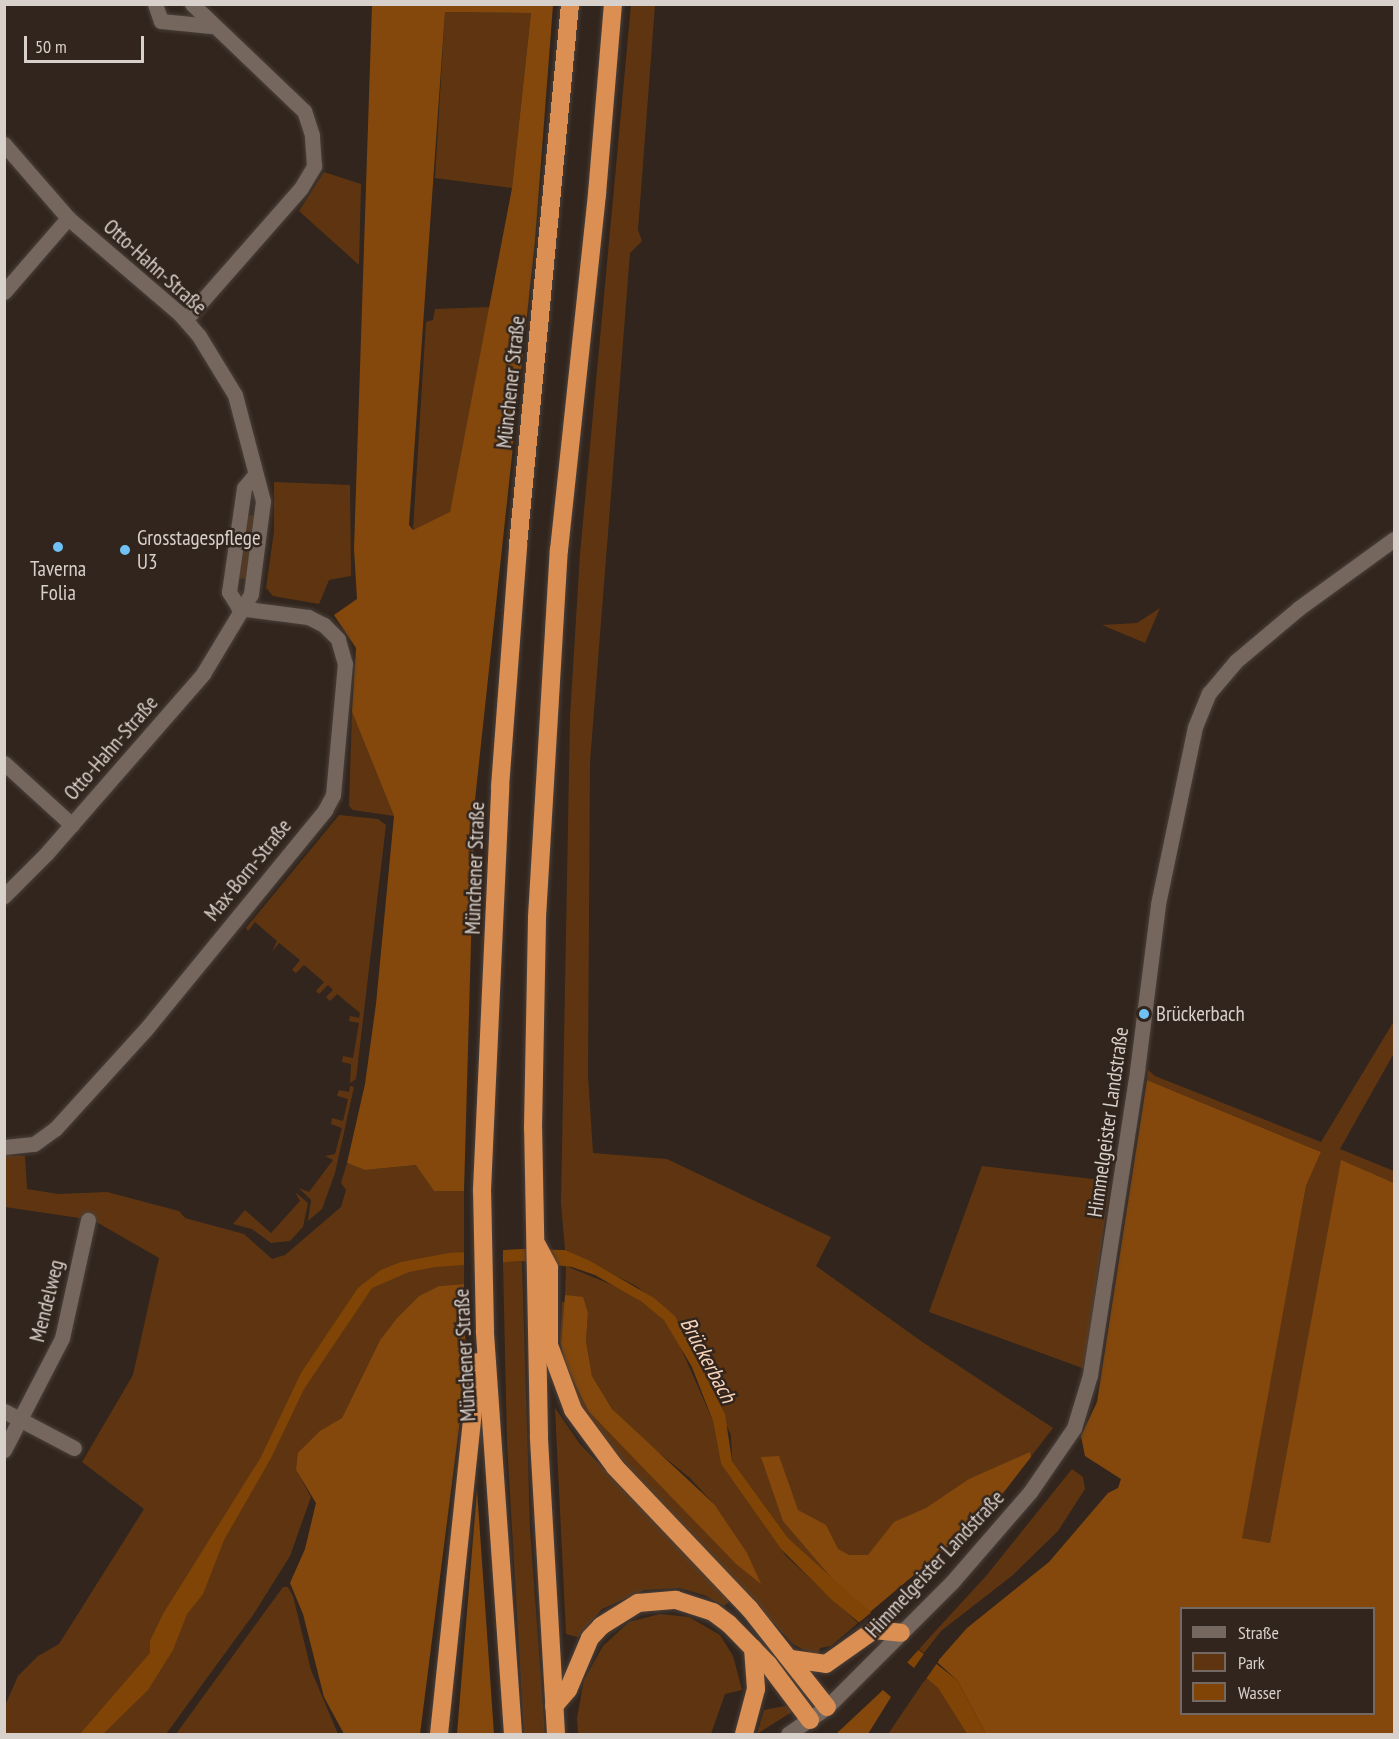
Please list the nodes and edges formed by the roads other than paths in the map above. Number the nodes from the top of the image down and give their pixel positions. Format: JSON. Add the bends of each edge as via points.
{"nodes":[{"id":1,"x":155,"y":4,"type":"edge"},
{"id":2,"x":192,"y":4,"type":"edge"},
{"id":3,"x":570,"y":4,"type":"edge"},
{"id":4,"x":613,"y":4,"type":"edge"},
{"id":5,"x":211,"y":26,"type":"junction"},
{"id":6,"x":4,"y":144,"type":"edge"},
{"id":7,"x":68,"y":218,"type":"junction"},
{"id":8,"x":4,"y":292,"type":"edge"},
{"id":9,"x":186,"y":319,"type":"junction"},
{"id":10,"x":254,"y":477,"type":"junction"},
{"id":11,"x":1395,"y":539,"type":"edge"},
{"id":12,"x":239,"y":608,"type":"junction"},
{"id":13,"x":4,"y":763,"type":"edge"},
{"id":14,"x":72,"y":825,"type":"junction"},
{"id":15,"x":4,"y":896,"type":"edge"},
{"id":16,"x":4,"y":1147,"type":"edge"},
{"id":17,"x":88,"y":1220,"type":"dead end"},
{"id":18,"x":542,"y":1301,"type":"junction"},
{"id":19,"x":484,"y":1331,"type":"junction"},
{"id":20,"x":11,"y":1415,"type":"edge"},
{"id":21,"x":74,"y":1448,"type":"dead end"},
{"id":22,"x":4,"y":1450,"type":"edge"},
{"id":23,"x":901,"y":1633,"type":"junction"},
{"id":24,"x":753,"y":1648,"type":"junction"},
{"id":25,"x":791,"y":1659,"type":"junction"},
{"id":26,"x":554,"y":1706,"type":"junction"},
{"id":27,"x":827,"y":1707,"type":"junction"},
{"id":28,"x":810,"y":1720,"type":"junction"},
{"id":29,"x":440,"y":1734,"type":"edge"},
{"id":30,"x":513,"y":1734,"type":"edge"},
{"id":31,"x":556,"y":1734,"type":"edge"},
{"id":32,"x":744,"y":1734,"type":"edge"},
{"id":33,"x":788,"y":1734,"type":"edge"}],
"edges":[{"from":1,"to":5,"type":"street","via":[[161,21]]},
{"from":2,"to":5,"type":"street","via":[[210,20]]},
{"from":3,"to":19,"type":"highway","name":"Münchener Straße","via":[[514,591],[500,787],[483,1190]]},
{"from":4,"to":18,"type":"highway","via":[[559,550],[543,780],[534,1215]]},
{"from":5,"to":9,"type":"street","via":[[304,111],[312,135],[314,166],[301,188]]},
{"from":6,"to":7,"type":"street","name":"Otto-Hahn-Straße"},
{"from":7,"to":8,"type":"street"},
{"from":7,"to":9,"type":"street","name":"Otto-Hahn-Straße"},
{"from":9,"to":10,"type":"street","name":"Otto-Hahn-Straße","via":[[235,395]]},
{"from":10,"to":12,"type":"street","name":"Otto-Hahn-Straße","via":[[263,501],[251,594]]},
{"from":10,"to":12,"type":"street","via":[[243,488],[229,592]]},
{"from":11,"to":23,"type":"street","name":"Himmelgeister Landstraße","via":[[1264,636],[1222,677],[1201,712],[1158,904],[1117,1204],[1083,1403],[1060,1453],[952,1582]]},
{"from":12,"to":14,"type":"street","name":"Otto-Hahn-Straße","via":[[203,674]]},
{"from":12,"to":16,"type":"street","name":"Max-Born-Straße","via":[[308,617],[324,625],[338,639],[345,664],[333,795],[325,810],[146,1029],[55,1129],[33,1144]]},
{"from":13,"to":14,"type":"street","name":"Otto-Hahn-Straße"},
{"from":14,"to":15,"type":"street","name":"Otto-Hahn-Straße"},
{"from":17,"to":20,"type":"street","name":"Mendelweg","via":[[62,1338]]},
{"from":18,"to":25,"type":"highway","via":[[560,1383],[587,1433]]},
{"from":18,"to":26,"type":"highway","via":[[544,1574]]},
{"from":19,"to":29,"type":"highway"},
{"from":19,"to":30,"type":"highway","name":"Münchener Straße"},
{"from":20,"to":21,"type":"street"},
{"from":20,"to":22,"type":"street","name":"Mendelweg"},
{"from":23,"to":25,"type":"highway","via":[[874,1630],[841,1657],[818,1665]]},
{"from":23,"to":27,"type":"street","name":"Himmelgeister Landstraße"},
{"from":24,"to":26,"type":"highway","via":[[713,1612],[676,1600],[638,1603],[611,1618],[590,1638],[568,1690]]},
{"from":24,"to":28,"type":"highway"},
{"from":24,"to":32,"type":"highway","via":[[756,1689]]},
{"from":25,"to":27,"type":"highway"},
{"from":26,"to":31,"type":"highway"},
{"from":27,"to":28,"type":"street","name":"Himmelgeister Landstraße"},
{"from":28,"to":33,"type":"street","name":"Himmelgeister Landstraße"}]}
